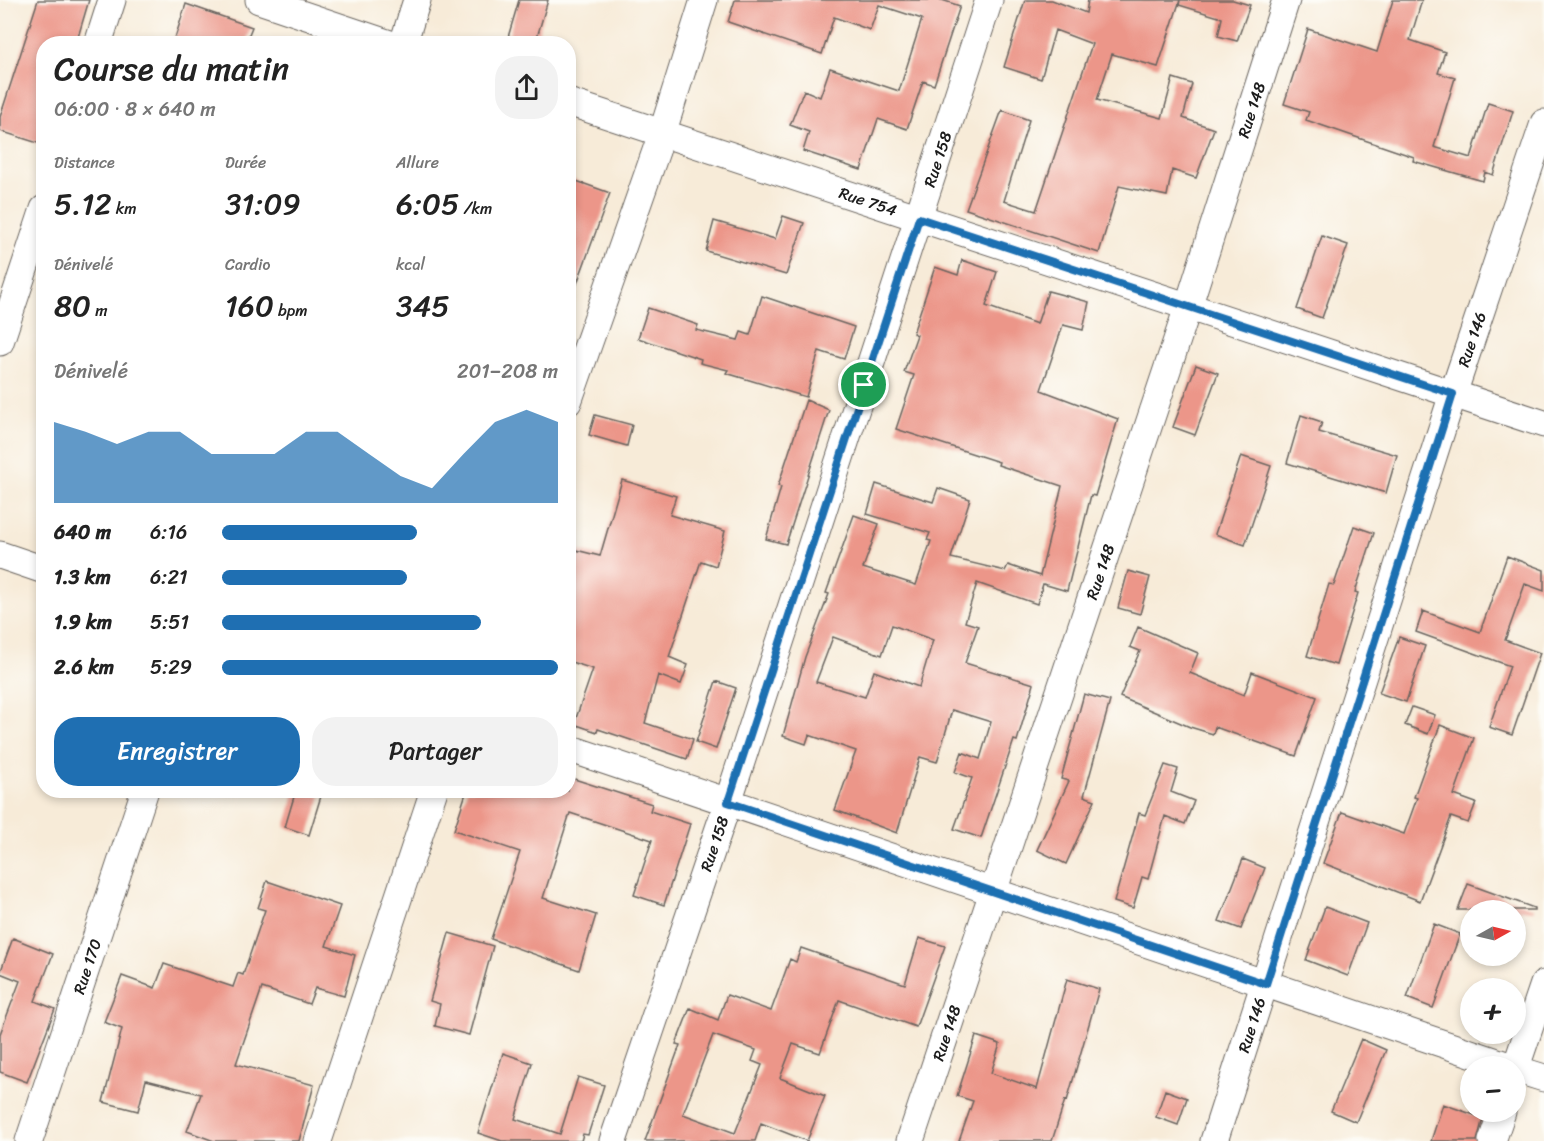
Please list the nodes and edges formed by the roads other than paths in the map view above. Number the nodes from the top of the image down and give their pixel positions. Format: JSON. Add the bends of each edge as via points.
{"nodes":[{"id":1,"x":112,"y":0,"type":"edge"},
{"id":2,"x":259,"y":0,"type":"edge"},
{"id":3,"x":417,"y":0,"type":"edge"},
{"id":4,"x":704,"y":0,"type":"edge"},
{"id":5,"x":989,"y":0,"type":"edge"},
{"id":6,"x":1286,"y":0,"type":"edge"},
{"id":7,"x":101,"y":36,"type":"edge"},
{"id":8,"x":366,"y":36,"type":"edge"},
{"id":9,"x":406,"y":36,"type":"edge"},
{"id":10,"x":576,"y":105,"type":"edge"},
{"id":11,"x":1544,"y":123,"type":"edge"},
{"id":12,"x":663,"y":134,"type":"junction"},
{"id":13,"x":919,"y":218,"type":"junction"},
{"id":14,"x":36,"y":233,"type":"edge"},
{"id":15,"x":1188,"y":307,"type":"junction"},
{"id":16,"x":0,"y":342,"type":"edge"},
{"id":17,"x":576,"y":379,"type":"edge"},
{"id":18,"x":1453,"y":394,"type":"junction"},
{"id":19,"x":1544,"y":424,"type":"edge"},
{"id":20,"x":0,"y":555,"type":"edge"},
{"id":21,"x":36,"y":567,"type":"edge"},
{"id":22,"x":576,"y":751,"type":"edge"},
{"id":23,"x":143,"y":798,"type":"edge"},
{"id":24,"x":431,"y":798,"type":"edge"},
{"id":25,"x":728,"y":802,"type":"junction"},
{"id":26,"x":992,"y":891,"type":"junction"},
{"id":27,"x":1266,"y":984,"type":"junction"},
{"id":28,"x":1544,"y":984,"type":"edge"},
{"id":29,"x":1479,"y":1056,"type":"edge"},
{"id":30,"x":1519,"y":1056,"type":"edge"},
{"id":31,"x":1526,"y":1072,"type":"edge"},
{"id":32,"x":1544,"y":1078,"type":"edge"},
{"id":33,"x":1499,"y":1122,"type":"edge"},
{"id":34,"x":29,"y":1141,"type":"edge"},
{"id":35,"x":318,"y":1141,"type":"edge"},
{"id":36,"x":614,"y":1141,"type":"edge"},
{"id":37,"x":910,"y":1141,"type":"edge"},
{"id":38,"x":1214,"y":1141,"type":"edge"},
{"id":39,"x":1492,"y":1141,"type":"edge"}],
"edges":[{"from":1,"to":7,"type":"street"},
{"from":2,"to":8,"type":"street"},
{"from":3,"to":9,"type":"street"},
{"from":4,"to":12,"type":"street"},
{"from":5,"to":13,"type":"street","name":"Rue 158"},
{"from":6,"to":15,"type":"street","name":"Rue 148"},
{"from":10,"to":12,"type":"street","name":"Rue 754"},
{"from":11,"to":18,"type":"street","name":"Rue 146"},
{"from":12,"to":13,"type":"street","name":"Rue 754"},
{"from":12,"to":17,"type":"street"},
{"from":13,"to":15,"type":"street","name":"Rue 754"},
{"from":13,"to":25,"type":"street","name":"Rue 158"},
{"from":14,"to":16,"type":"street"},
{"from":15,"to":18,"type":"street","name":"Rue 754"},
{"from":15,"to":26,"type":"street","name":"Rue 148"},
{"from":18,"to":19,"type":"street","name":"Rue 754"},
{"from":18,"to":27,"type":"street","name":"Rue 146"},
{"from":20,"to":21,"type":"street"},
{"from":22,"to":25,"type":"street"},
{"from":23,"to":34,"type":"street","name":"Rue 170"},
{"from":24,"to":35,"type":"street"},
{"from":25,"to":26,"type":"street"},
{"from":25,"to":36,"type":"street","name":"Rue 158"},
{"from":26,"to":27,"type":"street"},
{"from":26,"to":37,"type":"street","name":"Rue 148"},
{"from":27,"to":29,"type":"street"},
{"from":27,"to":38,"type":"street","name":"Rue 146"},
{"from":28,"to":30,"type":"street"},
{"from":31,"to":32,"type":"street"},
{"from":33,"to":39,"type":"street"}]}
